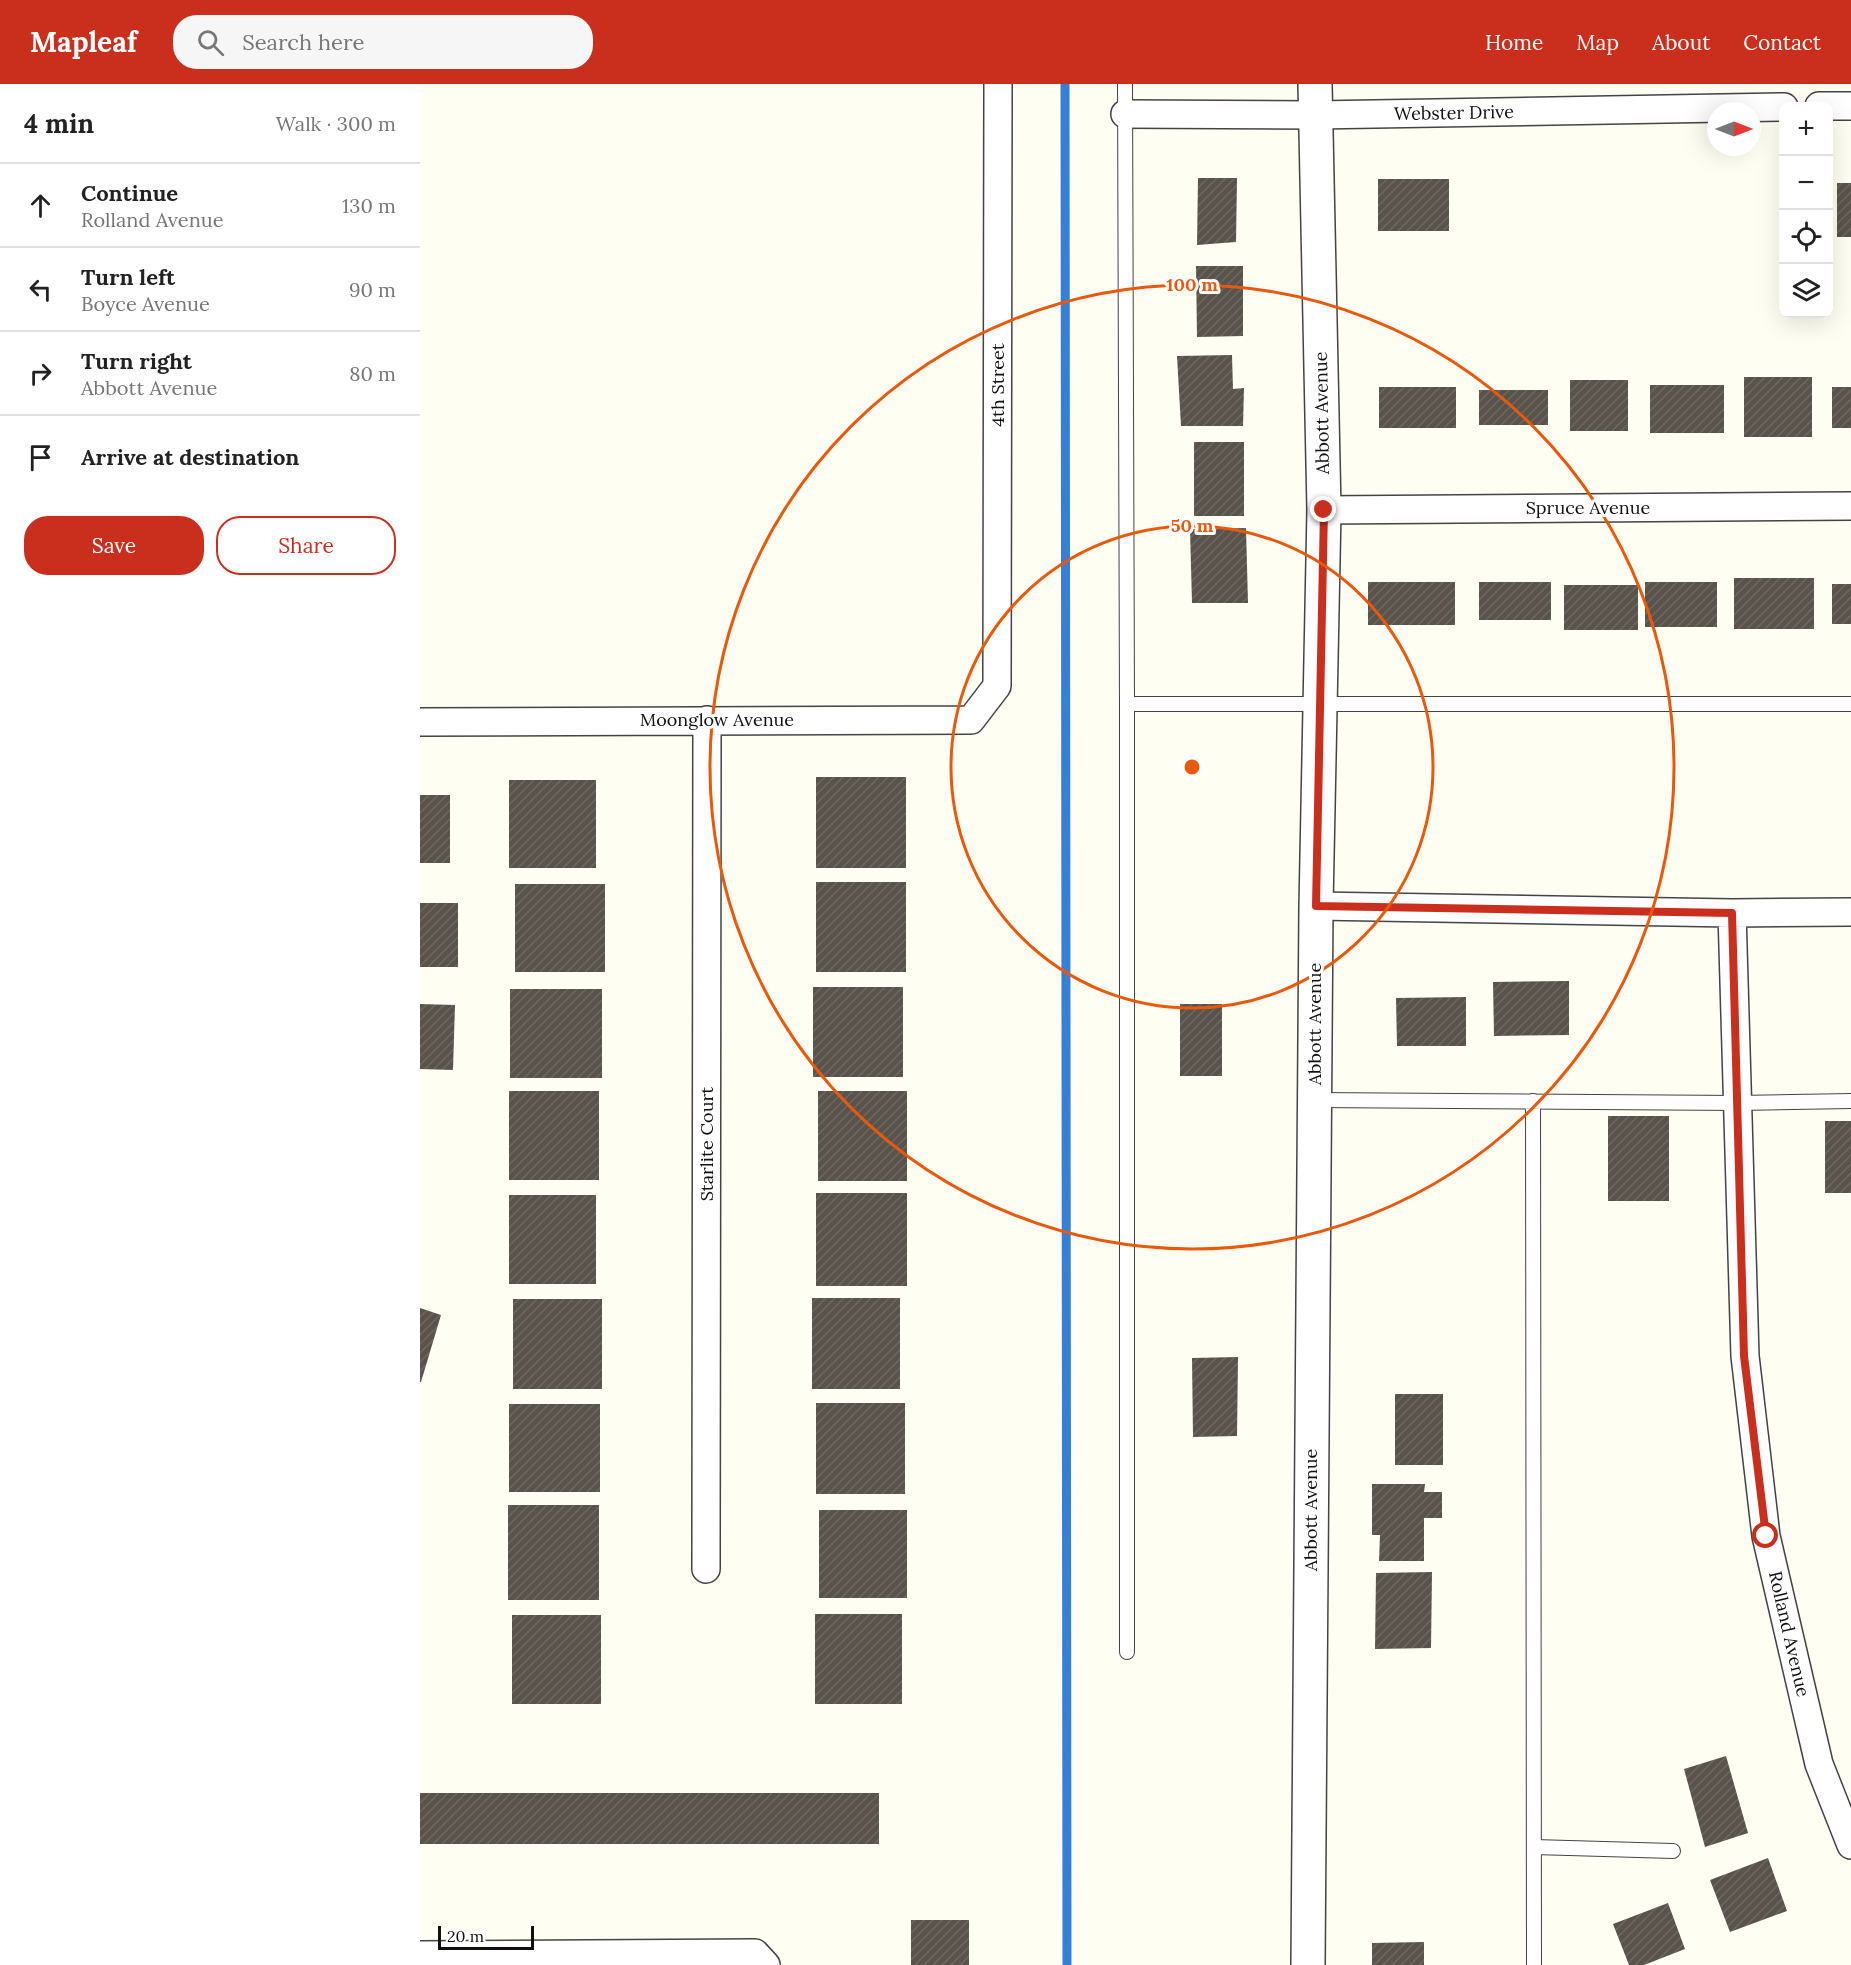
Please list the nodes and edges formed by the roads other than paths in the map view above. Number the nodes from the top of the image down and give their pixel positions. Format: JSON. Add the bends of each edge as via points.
{"nodes":[{"id":1,"x":998,"y":84,"type":"edge"},
{"id":2,"x":1125,"y":84,"type":"edge"},
{"id":3,"x":1315,"y":99,"type":"edge"},
{"id":4,"x":1833,"y":106,"type":"edge"},
{"id":5,"x":1851,"y":106,"type":"edge"},
{"id":6,"x":1779,"y":107,"type":"edge"},
{"id":7,"x":1125,"y":114,"type":"junction"},
{"id":8,"x":1851,"y":506,"type":"edge"},
{"id":9,"x":1324,"y":510,"type":"junction"},
{"id":10,"x":997,"y":686,"type":"joint"},
{"id":11,"x":1127,"y":704,"type":"junction"},
{"id":12,"x":1320,"y":705,"type":"junction"},
{"id":13,"x":1851,"y":705,"type":"edge"},
{"id":14,"x":707,"y":720,"type":"junction"},
{"id":15,"x":420,"y":722,"type":"edge"},
{"id":16,"x":1316,"y":906,"type":"junction"},
{"id":17,"x":1851,"y":912,"type":"edge"},
{"id":18,"x":1732,"y":913,"type":"junction"},
{"id":19,"x":1314,"y":1100,"type":"junction"},
{"id":20,"x":1533,"y":1101,"type":"junction"},
{"id":21,"x":1851,"y":1101,"type":"edge"},
{"id":22,"x":1738,"y":1103,"type":"junction"},
{"id":23,"x":706,"y":1569,"type":"dead end"},
{"id":24,"x":1127,"y":1652,"type":"dead end"},
{"id":25,"x":1851,"y":1845,"type":"edge"},
{"id":26,"x":1534,"y":1848,"type":"junction"},
{"id":27,"x":1673,"y":1851,"type":"dead end"},
{"id":28,"x":420,"y":1955,"type":"edge"},
{"id":29,"x":766,"y":1965,"type":"edge"},
{"id":30,"x":1308,"y":1965,"type":"edge"},
{"id":31,"x":1534,"y":1965,"type":"edge"}],
"edges":[{"from":1,"to":10,"type":"street","name":"4th Street"},
{"from":2,"to":7,"type":"lane"},
{"from":3,"to":6,"type":"street","name":"Webster Drive"},
{"from":3,"to":7,"type":"street","name":"Webster Drive"},
{"from":3,"to":9,"type":"street","name":"Abbott Avenue"},
{"from":4,"to":5,"type":"street"},
{"from":7,"to":11,"type":"lane"},
{"from":8,"to":9,"type":"street","name":"Spruce Avenue"},
{"from":9,"to":12,"type":"street","name":"Abbott Avenue"},
{"from":10,"to":14,"type":"street","name":"Moonglow Avenue","via":[[970,720]]},
{"from":11,"to":12,"type":"lane"},
{"from":11,"to":24,"type":"lane"},
{"from":12,"to":13,"type":"lane"},
{"from":12,"to":16,"type":"street","name":"Abbott Avenue"},
{"from":14,"to":15,"type":"street","name":"Moonglow Avenue"},
{"from":14,"to":23,"type":"street","name":"Starlite Court"},
{"from":16,"to":18,"type":"street"},
{"from":16,"to":19,"type":"street","name":"Abbott Avenue"},
{"from":17,"to":18,"type":"street"},
{"from":18,"to":22,"type":"street","name":"Rolland Avenue"},
{"from":19,"to":20,"type":"lane"},
{"from":19,"to":30,"type":"street","name":"Abbott Avenue"},
{"from":20,"to":22,"type":"lane"},
{"from":20,"to":26,"type":"lane"},
{"from":21,"to":22,"type":"lane"},
{"from":22,"to":25,"type":"street","name":"Rolland Avenue","via":[[1744,1356],[1766,1536],[1820,1764]]},
{"from":26,"to":27,"type":"lane"},
{"from":26,"to":31,"type":"lane"},
{"from":28,"to":29,"type":"street","via":[[755,1953]]}]}
